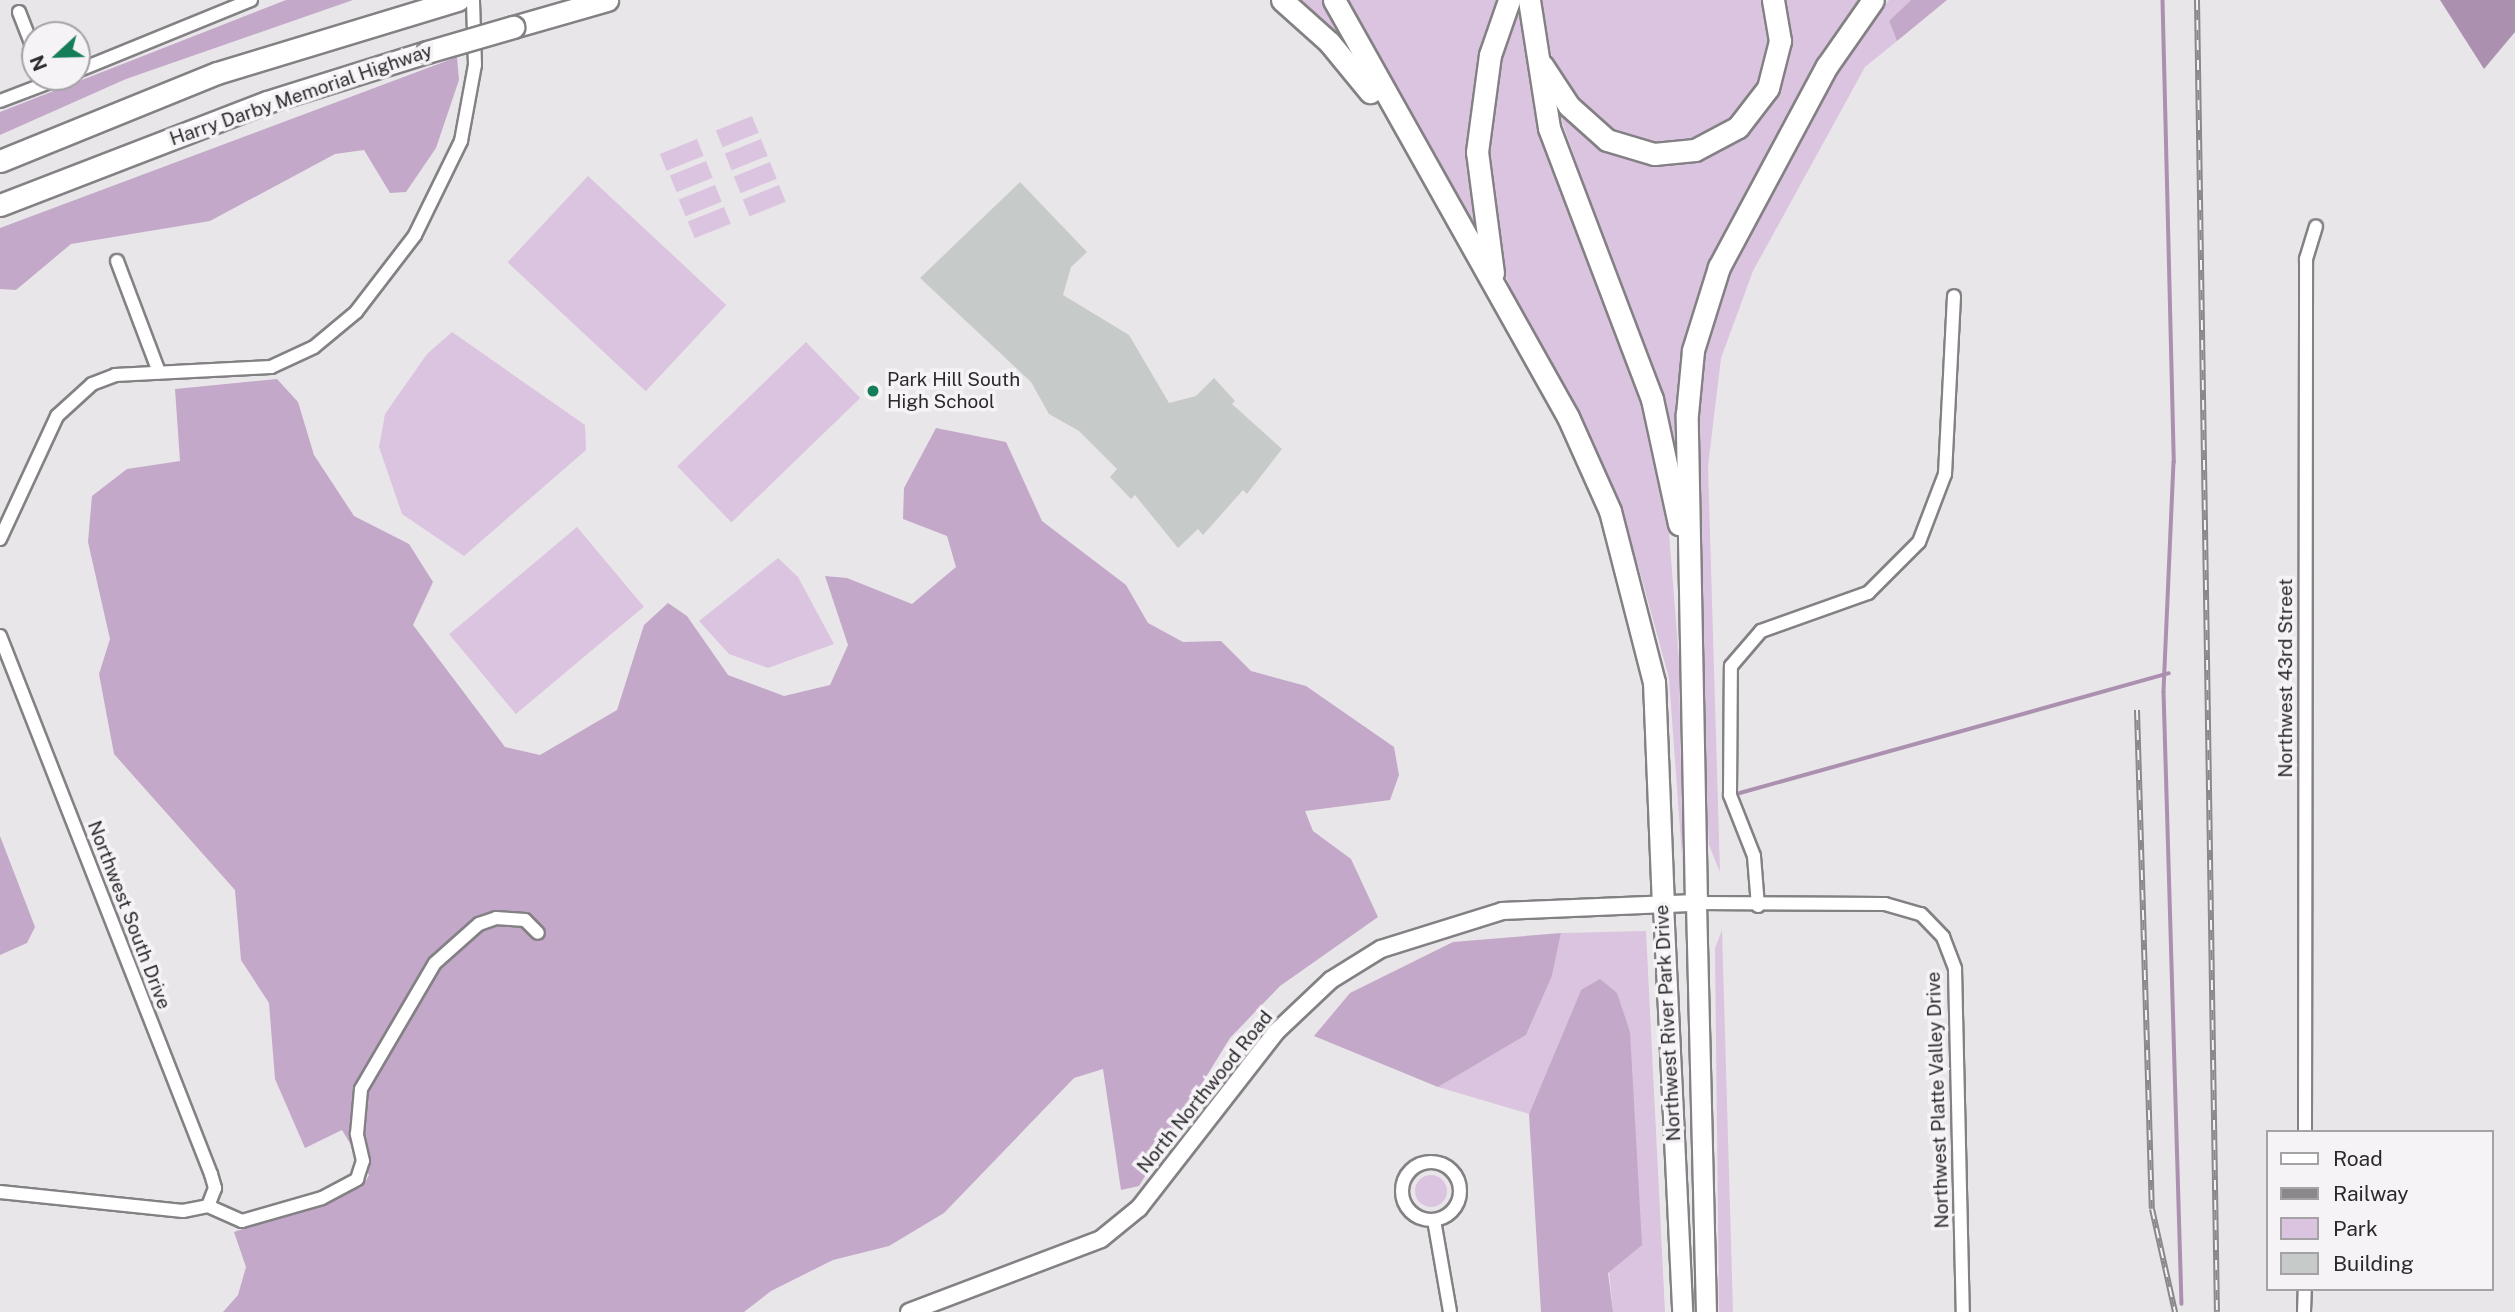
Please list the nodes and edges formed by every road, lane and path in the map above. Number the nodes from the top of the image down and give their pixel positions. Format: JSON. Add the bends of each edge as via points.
{"nodes":[{"id":1,"x":251,"y":0,"type":"edge"},
{"id":2,"x":458,"y":0,"type":"edge"},
{"id":3,"x":472,"y":0,"type":"edge"},
{"id":4,"x":607,"y":0,"type":"edge"},
{"id":5,"x":1282,"y":0,"type":"edge"},
{"id":6,"x":1334,"y":0,"type":"edge"},
{"id":7,"x":1509,"y":0,"type":"edge"},
{"id":8,"x":1529,"y":0,"type":"edge"},
{"id":9,"x":1773,"y":0,"type":"edge"},
{"id":10,"x":1874,"y":0,"type":"edge"},
{"id":11,"x":19,"y":12,"type":"dead end"},
{"id":12,"x":23,"y":21,"type":"edge"},
{"id":13,"x":1531,"y":36,"type":"junction"},
{"id":14,"x":91,"y":65,"type":"edge"},
{"id":15,"x":23,"y":91,"type":"edge"},
{"id":16,"x":0,"y":102,"type":"edge"},
{"id":17,"x":0,"y":161,"type":"edge"},
{"id":18,"x":1423,"y":168,"type":"junction"},
{"id":19,"x":0,"y":205,"type":"edge"},
{"id":20,"x":2316,"y":226,"type":"dead end"},
{"id":21,"x":117,"y":261,"type":"dead end"},
{"id":22,"x":1954,"y":296,"type":"dead end"},
{"id":23,"x":1510,"y":314,"type":"junction"},
{"id":24,"x":159,"y":372,"type":"junction"},
{"id":25,"x":0,"y":539,"type":"edge"},
{"id":26,"x":1689,"y":567,"type":"junction"},
{"id":27,"x":0,"y":636,"type":"edge"},
{"id":28,"x":1696,"y":903,"type":"junction"},
{"id":29,"x":1662,"y":904,"type":"junction"},
{"id":30,"x":1758,"y":906,"type":"junction"},
{"id":31,"x":538,"y":933,"type":"dead end"},
{"id":32,"x":2305,"y":1130,"type":"edge"},
{"id":33,"x":0,"y":1192,"type":"edge"},
{"id":34,"x":208,"y":1206,"type":"junction"},
{"id":35,"x":1434,"y":1220,"type":"junction"},
{"id":36,"x":2305,"y":1291,"type":"edge"},
{"id":37,"x":918,"y":1310,"type":"edge"},
{"id":38,"x":1450,"y":1312,"type":"edge"},
{"id":39,"x":1682,"y":1312,"type":"edge"},
{"id":40,"x":1706,"y":1312,"type":"edge"},
{"id":41,"x":1963,"y":1312,"type":"edge"},
{"id":42,"x":2304,"y":1312,"type":"edge"}],
"edges":[{"from":1,"to":14,"type":"street"},
{"from":2,"to":17,"type":"highway","via":[[217,73]]},
{"from":3,"to":24,"type":"street","via":[[475,65],[461,141],[415,235],[356,312],[314,347],[271,367]]},
{"from":4,"to":19,"type":"highway","name":"Harry Darby Memorial Highway","bridge":true,"via":[[267,102]]},
{"from":5,"to":18,"type":"highway","via":[[1354,71]]},
{"from":6,"to":18,"type":"highway"},
{"from":7,"to":23,"type":"highway","via":[[1494,39],[1479,115],[1477,181],[1489,257]]},
{"from":8,"to":13,"type":"highway"},
{"from":9,"to":13,"type":"highway","via":[[1778,57],[1759,102],[1725,136],[1679,153],[1638,152],[1600,136],[1555,88]]},
{"from":10,"to":26,"type":"highway","via":[[1827,66],[1708,293],[1688,386]]},
{"from":11,"to":12,"type":"street"},
{"from":13,"to":26,"type":"highway","via":[[1549,128],[1652,399]]},
{"from":15,"to":16,"type":"street"},
{"from":18,"to":23,"type":"highway"},
{"from":20,"to":32,"type":"street","name":"Northwest 43rd Street","via":[[2306,259]]},
{"from":21,"to":24,"type":"street"},
{"from":22,"to":30,"type":"street","via":[[1945,474],[1919,542],[1868,593],[1761,631],[1731,666],[1730,795],[1754,856]]},
{"from":23,"to":29,"type":"highway","name":"Northwest River Park Drive","via":[[1568,417],[1610,511],[1645,629],[1659,733]]},
{"from":24,"to":25,"type":"street","via":[[99,380],[65,404]]},
{"from":26,"to":28,"type":"highway","name":"Northwest River Park Drive"},
{"from":27,"to":34,"type":"street","name":"Northwest South Drive","via":[[211,1174],[215,1188]]},
{"from":28,"to":29,"type":"street","name":"North Northwood Road"},
{"from":28,"to":30,"type":"street","name":"Northwest Platte Valley Drive"},
{"from":28,"to":40,"type":"main road","name":"Northwest River Park Drive"},
{"from":29,"to":37,"type":"street","name":"North Northwood Road","via":[[1502,911],[1381,949],[1331,980],[1276,1032],[1139,1208],[1101,1240]]},
{"from":29,"to":39,"type":"main road","name":"Northwest River Park Drive"},
{"from":30,"to":41,"type":"street","name":"Northwest Platte Valley Drive","via":[[1904,907],[1935,926],[1952,952]]},
{"from":31,"to":34,"type":"street","via":[[525,920],[496,918],[479,924],[435,963],[361,1089],[356,1124],[363,1170],[350,1184],[242,1221]]},
{"from":33,"to":34,"type":"street","via":[[183,1211]]},
{"from":35,"to":35,"type":"street","via":[[1453,1209],[1460,1188],[1449,1169],[1428,1162],[1408,1173],[1402,1194],[1413,1213]]},
{"from":35,"to":38,"type":"street"},
{"from":36,"to":42,"type":"street"}]}
